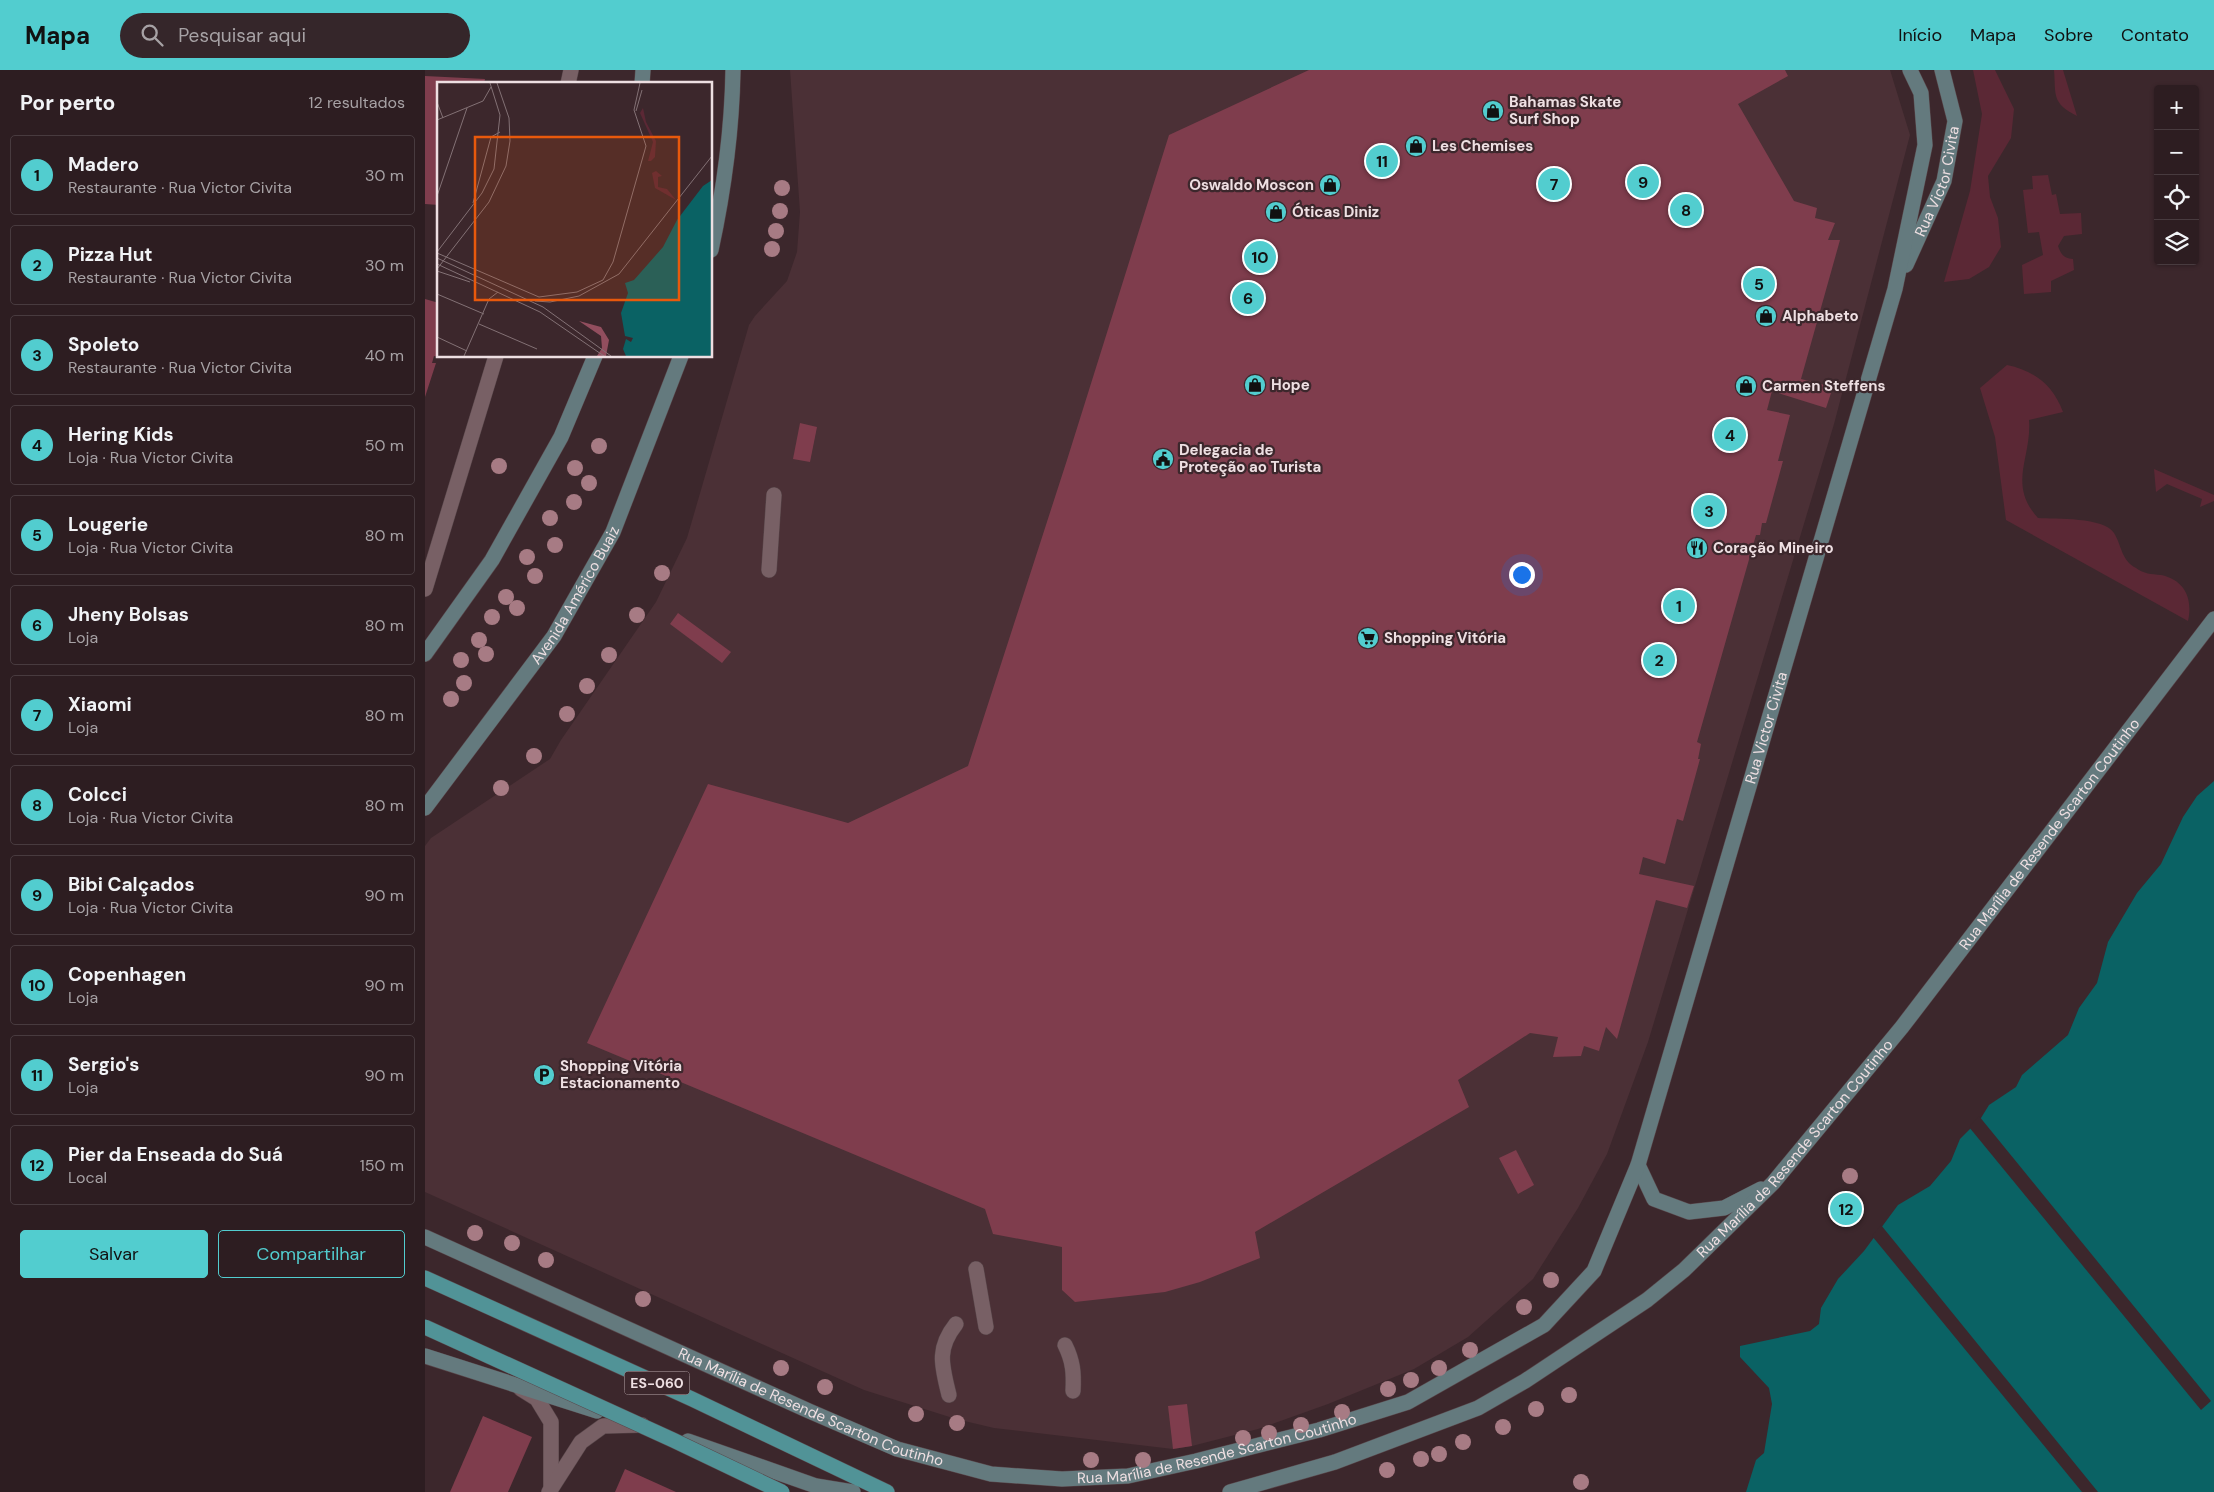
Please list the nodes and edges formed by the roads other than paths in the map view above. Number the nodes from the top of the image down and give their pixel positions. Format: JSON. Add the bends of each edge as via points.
{"nodes":[{"id":1,"x":733,"y":70,"type":"edge"},
{"id":2,"x":1910,"y":70,"type":"edge"},
{"id":3,"x":1942,"y":70,"type":"edge"},
{"id":4,"x":713,"y":241,"type":"edge"},
{"id":5,"x":1895,"y":289,"type":"junction"},
{"id":6,"x":495,"y":358,"type":"edge"},
{"id":7,"x":594,"y":358,"type":"edge"},
{"id":8,"x":680,"y":358,"type":"edge"},
{"id":9,"x":774,"y":495,"type":"dead end"},
{"id":10,"x":769,"y":570,"type":"dead end"},
{"id":11,"x":425,"y":589,"type":"edge"},
{"id":12,"x":2214,"y":619,"type":"edge"},
{"id":13,"x":425,"y":654,"type":"edge"},
{"id":14,"x":425,"y":808,"type":"edge"},
{"id":15,"x":1638,"y":1165,"type":"junction"},
{"id":16,"x":1773,"y":1183,"type":"junction"},
{"id":17,"x":425,"y":1237,"type":"edge"},
{"id":18,"x":976,"y":1268,"type":"dead end"},
{"id":19,"x":425,"y":1278,"type":"edge"},
{"id":20,"x":956,"y":1324,"type":"dead end"},
{"id":21,"x":986,"y":1327,"type":"dead end"},
{"id":22,"x":425,"y":1328,"type":"edge"},
{"id":23,"x":1065,"y":1345,"type":"dead end"},
{"id":24,"x":425,"y":1356,"type":"edge"},
{"id":25,"x":509,"y":1382,"type":"junction"},
{"id":26,"x":1073,"y":1391,"type":"dead end"},
{"id":27,"x":949,"y":1395,"type":"dead end"},
{"id":28,"x":641,"y":1425,"type":"junction"},
{"id":29,"x":550,"y":1490,"type":"edge"},
{"id":30,"x":782,"y":1492,"type":"edge"},
{"id":31,"x":853,"y":1492,"type":"edge"},
{"id":32,"x":887,"y":1492,"type":"edge"},
{"id":33,"x":1230,"y":1492,"type":"edge"}],
"edges":[{"from":1,"to":4,"type":"street","via":[[733,106],[722,199]]},
{"from":2,"to":5,"type":"street","name":"Rua Victor Civita","via":[[1921,93],[1925,145]]},
{"from":3,"to":5,"type":"street","name":"Rua Victor Civita","via":[[1955,121],[1944,180]]},
{"from":5,"to":15,"type":"street","name":"Rua Victor Civita"},
{"from":6,"to":11,"type":"street"},
{"from":7,"to":13,"type":"street","via":[[561,437],[492,560]]},
{"from":8,"to":14,"type":"street","name":"Avenida Américo Buaiz","via":[[613,532],[553,636]]},
{"from":9,"to":10,"type":"street"},
{"from":12,"to":16,"type":"street","name":"Rua Marília de Resende Scarton Coutinho","via":[[1902,1027]]},
{"from":15,"to":16,"type":"street","via":[[1654,1199],[1689,1212],[1724,1208]]},
{"from":15,"to":17,"type":"street","name":"Rua Marília de Resende Scarton Coutinho","via":[[1593,1271],[1544,1325],[1408,1402],[1319,1430],[1127,1476],[1062,1479],[991,1474],[897,1449]]},
{"from":16,"to":33,"type":"street","name":"Rua Marília de Resende Scarton Coutinho","via":[[1685,1270],[1647,1300],[1525,1382],[1478,1408],[1421,1430],[1335,1462]]},
{"from":18,"to":21,"type":"street"},
{"from":19,"to":32,"type":"main road","number":"ES-060","via":[[692,1398]]},
{"from":20,"to":27,"type":"street","via":[[942,1350]]},
{"from":22,"to":30,"type":"main road","number":"ES-060","bridge":true},
{"from":23,"to":26,"type":"street","via":[[1072,1358]]},
{"from":24,"to":25,"type":"street"},
{"from":25,"to":28,"type":"street"},
{"from":25,"to":29,"type":"street","via":[[537,1398],[551,1422]]},
{"from":28,"to":29,"type":"street","via":[[603,1426],[581,1442]]},
{"from":28,"to":31,"type":"street","via":[[816,1486]]}]}
